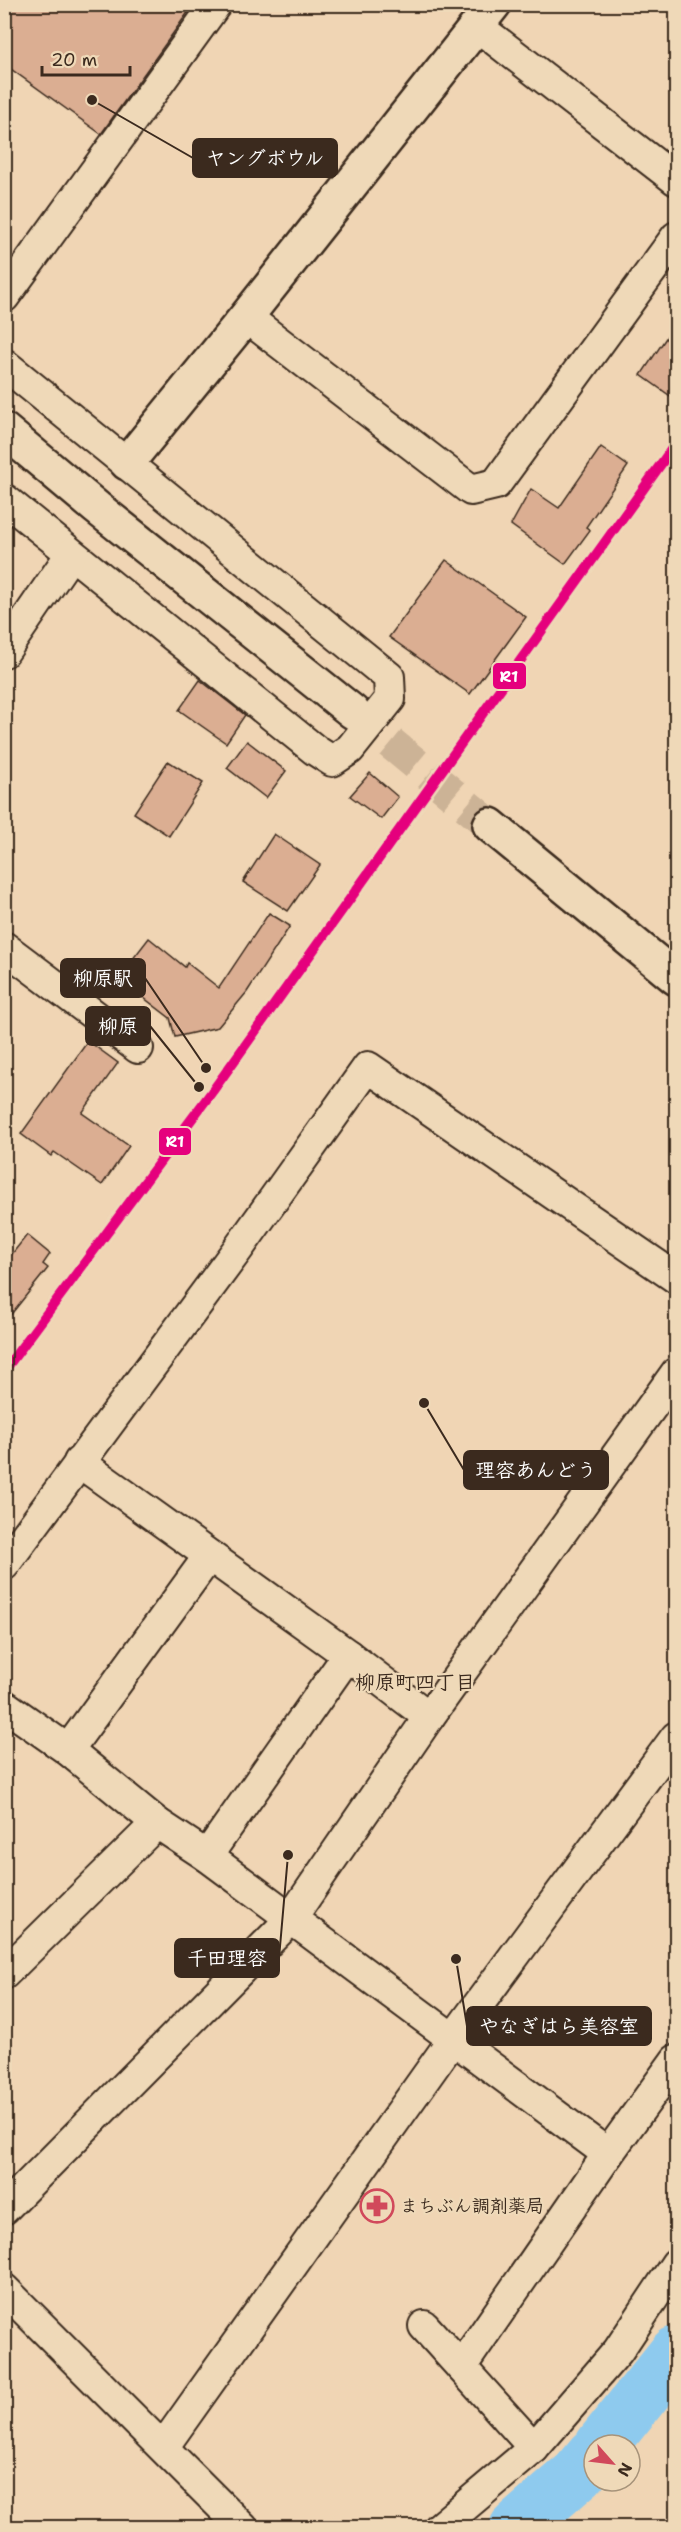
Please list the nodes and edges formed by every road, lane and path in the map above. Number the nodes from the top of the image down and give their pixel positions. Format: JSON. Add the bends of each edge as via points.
{"nodes":[{"id":1,"x":216,"y":4,"type":"edge"},
{"id":2,"x":486,"y":15,"type":"edge"},
{"id":3,"x":676,"y":180,"type":"edge"},
{"id":4,"x":676,"y":237,"type":"edge"},
{"id":5,"x":4,"y":297,"type":"edge"},
{"id":6,"x":246,"y":318,"type":"junction"},
{"id":7,"x":4,"y":364,"type":"edge"},
{"id":8,"x":4,"y":430,"type":"edge"},
{"id":9,"x":127,"y":462,"type":"junction"},
{"id":10,"x":4,"y":499,"type":"edge"},
{"id":11,"x":71,"y":554,"type":"junction"},
{"id":12,"x":4,"y":652,"type":"edge"},
{"id":13,"x":353,"y":712,"type":"tunnel mouth"},
{"id":14,"x":490,"y":825,"type":"tunnel mouth"},
{"id":15,"x":4,"y":947,"type":"edge"},
{"id":16,"x":676,"y":978,"type":"edge"},
{"id":17,"x":138,"y":1048,"type":"dead end"},
{"id":18,"x":676,"y":1278,"type":"edge"},
{"id":19,"x":676,"y":1373,"type":"edge"},
{"id":20,"x":80,"y":1462,"type":"junction"},
{"id":21,"x":209,"y":1556,"type":"junction"},
{"id":22,"x":4,"y":1565,"type":"edge"},
{"id":23,"x":348,"y":1655,"type":"junction"},
{"id":24,"x":4,"y":1705,"type":"edge"},
{"id":25,"x":429,"y":1718,"type":"junction"},
{"id":26,"x":676,"y":1737,"type":"edge"},
{"id":27,"x":68,"y":1750,"type":"junction"},
{"id":28,"x":157,"y":1823,"type":"junction"},
{"id":29,"x":207,"y":1856,"type":"junction"},
{"id":30,"x":290,"y":1920,"type":"junction"},
{"id":31,"x":4,"y":1974,"type":"edge"},
{"id":32,"x":453,"y":2039,"type":"junction"},
{"id":33,"x":676,"y":2060,"type":"edge"},
{"id":34,"x":608,"y":2154,"type":"junction"},
{"id":35,"x":4,"y":2209,"type":"edge"},
{"id":36,"x":676,"y":2264,"type":"edge"},
{"id":37,"x":4,"y":2289,"type":"edge"},
{"id":38,"x":424,"y":2326,"type":"dead end"},
{"id":39,"x":461,"y":2367,"type":"junction"},
{"id":40,"x":164,"y":2446,"type":"junction"},
{"id":41,"x":534,"y":2448,"type":"junction"},
{"id":42,"x":243,"y":2528,"type":"edge"},
{"id":43,"x":439,"y":2528,"type":"edge"}],
"edges":[{"from":1,"to":5,"type":"street"},
{"from":2,"to":3,"type":"street"},
{"from":2,"to":6,"type":"street"},
{"from":4,"to":6,"type":"street","via":[[496,484],[471,490]]},
{"from":6,"to":9,"type":"street"},
{"from":7,"to":9,"type":"street"},
{"from":8,"to":13,"type":"street"},
{"from":9,"to":11,"type":"street","via":[[389,676],[390,699],[351,749],[332,761]]},
{"from":10,"to":11,"type":"street"},
{"from":11,"to":12,"type":"street"},
{"from":14,"to":16,"type":"street"},
{"from":15,"to":17,"type":"street"},
{"from":18,"to":20,"type":"street","via":[[368,1067]]},
{"from":19,"to":25,"type":"street"},
{"from":20,"to":21,"type":"street"},
{"from":20,"to":22,"type":"street"},
{"from":21,"to":23,"type":"street"},
{"from":21,"to":27,"type":"street"},
{"from":23,"to":25,"type":"street"},
{"from":23,"to":29,"type":"street"},
{"from":24,"to":27,"type":"street"},
{"from":25,"to":30,"type":"street"},
{"from":26,"to":32,"type":"street"},
{"from":27,"to":28,"type":"street"},
{"from":28,"to":29,"type":"street"},
{"from":28,"to":31,"type":"street"},
{"from":29,"to":30,"type":"street"},
{"from":30,"to":32,"type":"street"},
{"from":30,"to":35,"type":"street"},
{"from":32,"to":34,"type":"street"},
{"from":32,"to":40,"type":"street"},
{"from":33,"to":34,"type":"street"},
{"from":34,"to":39,"type":"street"},
{"from":36,"to":41,"type":"street","via":[[618,2351]]},
{"from":37,"to":40,"type":"street"},
{"from":38,"to":39,"type":"street"},
{"from":39,"to":41,"type":"street"},
{"from":40,"to":42,"type":"street"},
{"from":41,"to":43,"type":"street"}]}
